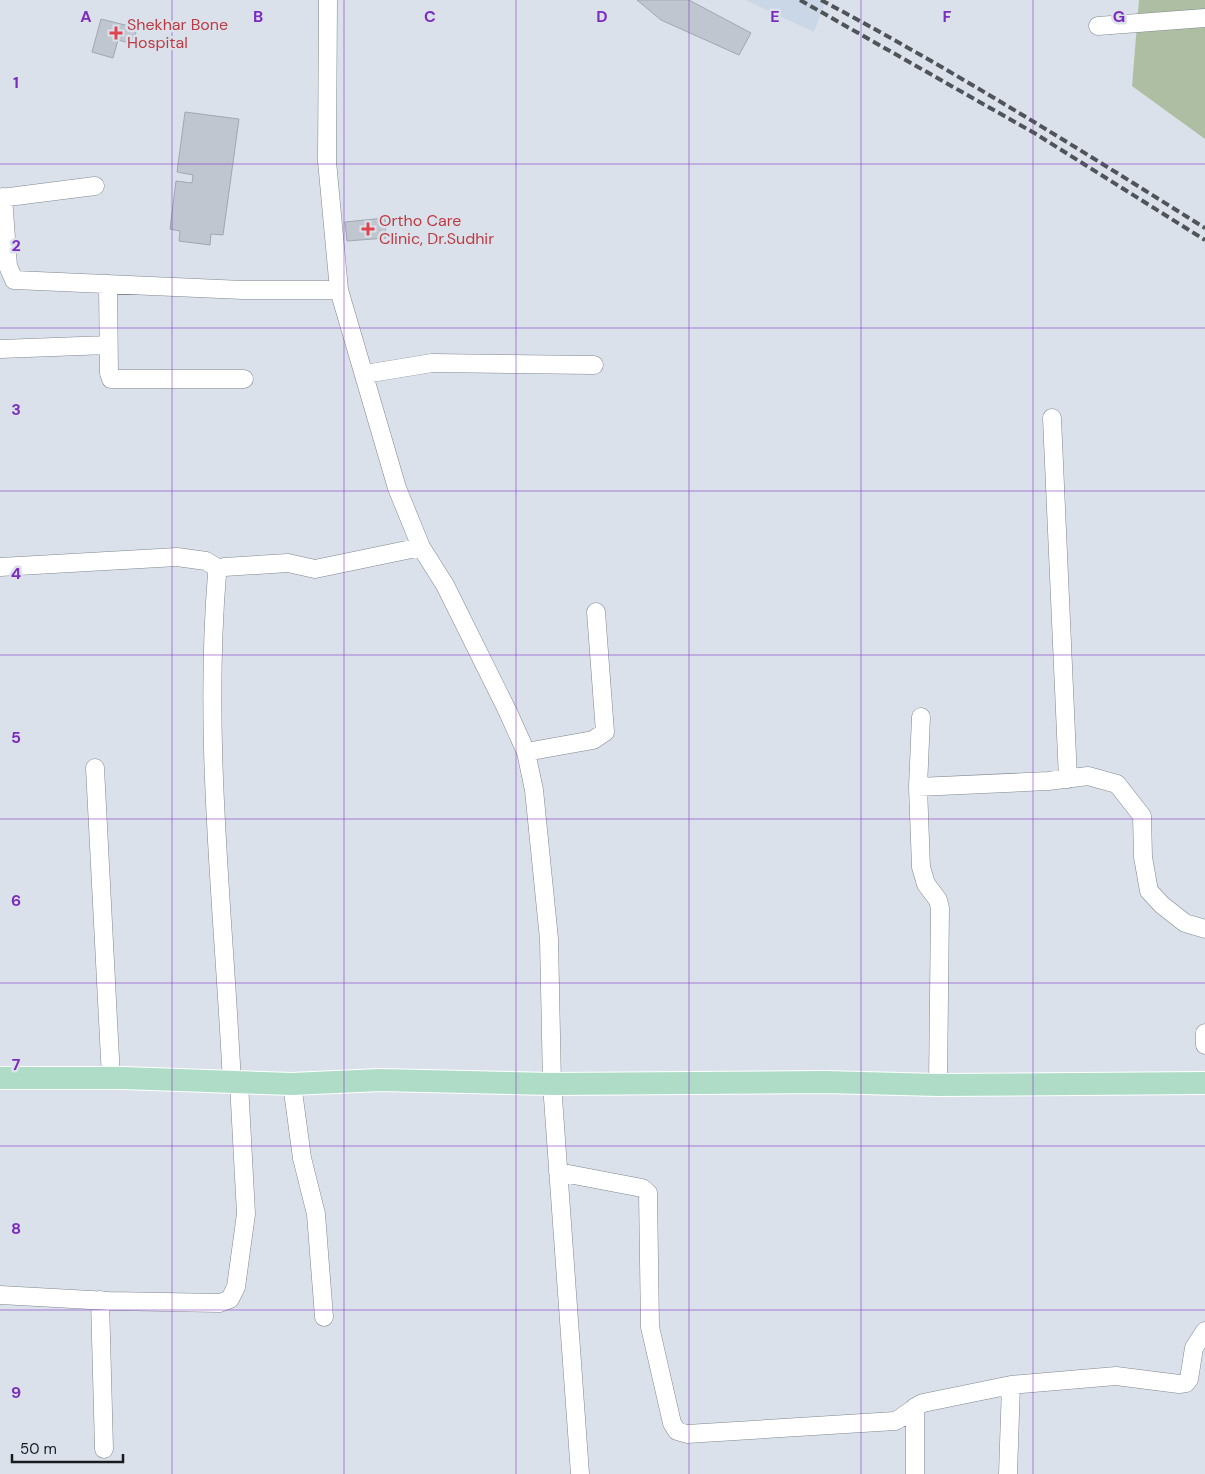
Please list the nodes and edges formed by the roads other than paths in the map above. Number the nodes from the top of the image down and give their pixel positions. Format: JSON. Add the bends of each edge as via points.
{"nodes":[{"id":1,"x":320,"y":0,"type":"edge"},
{"id":2,"x":328,"y":0,"type":"edge"},
{"id":3,"x":1205,"y":18,"type":"edge"},
{"id":4,"x":1098,"y":26,"type":"dead end"},
{"id":5,"x":328,"y":93,"type":"junction"},
{"id":6,"x":95,"y":186,"type":"dead end"},
{"id":7,"x":2,"y":197,"type":"edge"},
{"id":8,"x":108,"y":284,"type":"junction"},
{"id":9,"x":339,"y":290,"type":"junction"},
{"id":10,"x":108,"y":345,"type":"junction"},
{"id":11,"x":0,"y":349,"type":"edge"},
{"id":12,"x":594,"y":365,"type":"dead end"},
{"id":13,"x":365,"y":374,"type":"junction"},
{"id":14,"x":244,"y":379,"type":"dead end"},
{"id":15,"x":1052,"y":418,"type":"dead end"},
{"id":16,"x":421,"y":548,"type":"junction"},
{"id":17,"x":0,"y":567,"type":"edge"},
{"id":18,"x":219,"y":569,"type":"junction"},
{"id":19,"x":596,"y":612,"type":"dead end"},
{"id":20,"x":921,"y":717,"type":"dead end"},
{"id":21,"x":526,"y":752,"type":"junction"},
{"id":22,"x":96,"y":768,"type":"dead end"},
{"id":23,"x":1068,"y":779,"type":"junction"},
{"id":24,"x":918,"y":787,"type":"junction"},
{"id":25,"x":1205,"y":929,"type":"edge"},
{"id":26,"x":1205,"y":1033,"type":"edge"},
{"id":27,"x":1205,"y":1044,"type":"edge"},
{"id":28,"x":0,"y":1078,"type":"edge"},
{"id":29,"x":111,"y":1078,"type":"junction"},
{"id":30,"x":235,"y":1083,"type":"junction"},
{"id":31,"x":1205,"y":1083,"type":"edge"},
{"id":32,"x":292,"y":1084,"type":"junction"},
{"id":33,"x":552,"y":1084,"type":"junction"},
{"id":34,"x":938,"y":1085,"type":"junction"},
{"id":35,"x":558,"y":1172,"type":"junction"},
{"id":36,"x":0,"y":1295,"type":"edge"},
{"id":37,"x":100,"y":1300,"type":"junction"},
{"id":38,"x":324,"y":1317,"type":"dead end"},
{"id":39,"x":1205,"y":1331,"type":"edge"},
{"id":40,"x":1011,"y":1385,"type":"junction"},
{"id":41,"x":915,"y":1406,"type":"junction"},
{"id":42,"x":104,"y":1448,"type":"dead end"},
{"id":43,"x":580,"y":1474,"type":"edge"},
{"id":44,"x":915,"y":1474,"type":"edge"},
{"id":45,"x":1008,"y":1474,"type":"edge"}],
"edges":[{"from":1,"to":5,"type":"street","via":[[321,70]]},
{"from":2,"to":5,"type":"street"},
{"from":3,"to":4,"type":"street"},
{"from":5,"to":9,"type":"street","via":[[327,161]]},
{"from":6,"to":7,"type":"street"},
{"from":7,"to":8,"type":"street","via":[[8,266],[14,280]]},
{"from":8,"to":9,"type":"street"},
{"from":8,"to":10,"type":"street"},
{"from":9,"to":13,"type":"street"},
{"from":10,"to":11,"type":"street"},
{"from":10,"to":14,"type":"street","via":[[108,373],[114,380]]},
{"from":12,"to":13,"type":"street","via":[[432,364]]},
{"from":13,"to":16,"type":"street","via":[[397,488]]},
{"from":15,"to":23,"type":"street"},
{"from":16,"to":18,"type":"street","via":[[315,569],[288,563]]},
{"from":16,"to":21,"type":"street","via":[[445,585]]},
{"from":17,"to":18,"type":"street","via":[[177,557],[206,561]]},
{"from":18,"to":30,"type":"street","via":[[212,669],[214,810]]},
{"from":19,"to":21,"type":"street","via":[[605,732],[593,740]]},
{"from":20,"to":24,"type":"street"},
{"from":21,"to":33,"type":"street","via":[[534,790],[549,939]]},
{"from":22,"to":29,"type":"street"},
{"from":23,"to":24,"type":"street"},
{"from":23,"to":25,"type":"street","via":[[1088,776],[1117,784],[1126,793],[1142,816],[1143,857],[1149,891],[1185,923]]},
{"from":24,"to":34,"type":"street","via":[[921,866],[926,884],[940,908]]},
{"from":26,"to":27,"type":"street"},
{"from":28,"to":29,"type":"main road"},
{"from":29,"to":30,"type":"main road"},
{"from":30,"to":32,"type":"main road"},
{"from":30,"to":37,"type":"street","via":[[246,1214],[234,1294],[220,1303]]},
{"from":31,"to":34,"type":"main road"},
{"from":32,"to":33,"type":"main road","via":[[380,1080]]},
{"from":32,"to":38,"type":"street","via":[[302,1158],[316,1214]]},
{"from":33,"to":34,"type":"main road","via":[[825,1082]]},
{"from":33,"to":35,"type":"street"},
{"from":35,"to":41,"type":"street","via":[[642,1188],[648,1193],[650,1327],[672,1423],[677,1431],[687,1434],[895,1421],[906,1417]]},
{"from":35,"to":43,"type":"street"},
{"from":36,"to":37,"type":"street"},
{"from":37,"to":42,"type":"street"},
{"from":39,"to":40,"type":"street","via":[[1194,1348],[1186,1383],[1116,1376]]},
{"from":40,"to":41,"type":"street"},
{"from":40,"to":45,"type":"street"},
{"from":41,"to":44,"type":"street"}]}
